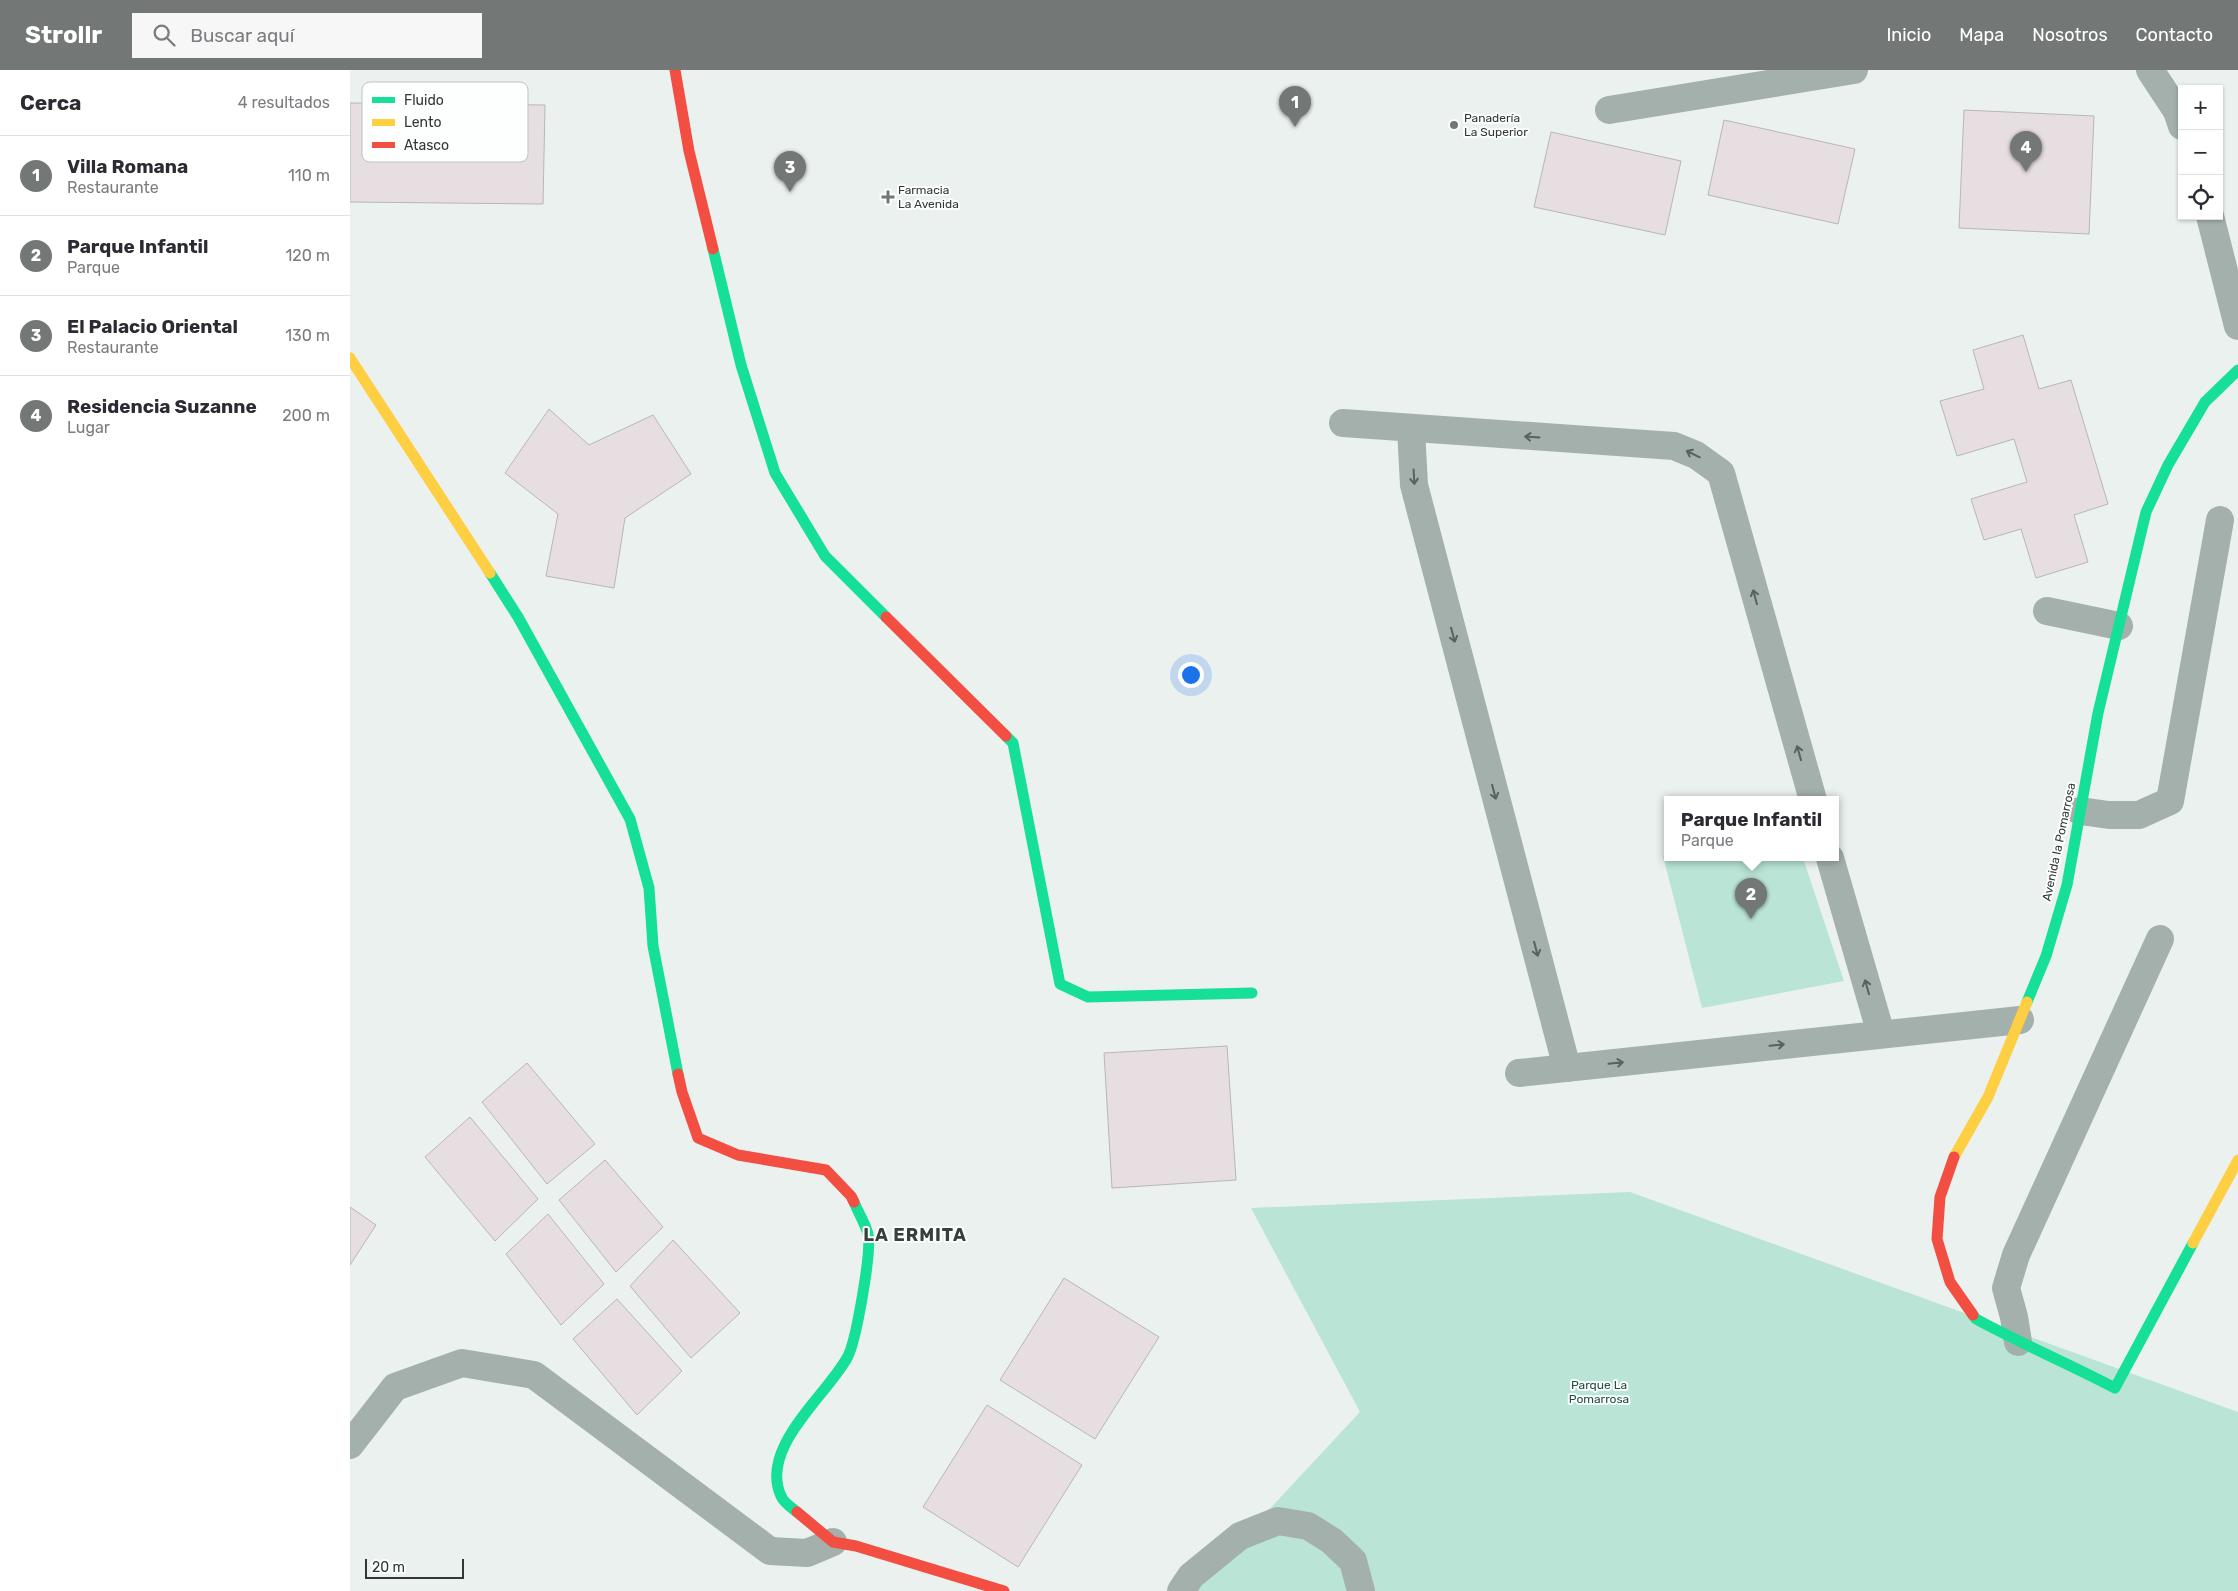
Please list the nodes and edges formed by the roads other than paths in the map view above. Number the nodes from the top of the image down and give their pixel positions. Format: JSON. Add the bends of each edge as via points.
{"nodes":[{"id":1,"x":675,"y":70,"type":"edge"},
{"id":2,"x":1854,"y":70,"type":"edge"},
{"id":3,"x":2150,"y":70,"type":"edge"},
{"id":4,"x":1609,"y":110,"type":"dead end"},
{"id":5,"x":2178,"y":114,"type":"edge"},
{"id":6,"x":2211,"y":220,"type":"edge"},
{"id":7,"x":2238,"y":326,"type":"edge"},
{"id":8,"x":350,"y":358,"type":"edge"},
{"id":9,"x":2238,"y":370,"type":"edge"},
{"id":10,"x":1343,"y":423,"type":"dead end"},
{"id":11,"x":1411,"y":429,"type":"junction"},
{"id":12,"x":2220,"y":520,"type":"dead end"},
{"id":13,"x":2047,"y":611,"type":"dead end"},
{"id":14,"x":2119,"y":626,"type":"junction"},
{"id":15,"x":1812,"y":796,"type":"edge"},
{"id":16,"x":2080,"y":811,"type":"junction"},
{"id":17,"x":1831,"y":861,"type":"edge"},
{"id":18,"x":2160,"y":939,"type":"dead end"},
{"id":19,"x":1252,"y":993,"type":"dead end"},
{"id":20,"x":2020,"y":1020,"type":"junction"},
{"id":21,"x":1881,"y":1034,"type":"junction"},
{"id":22,"x":1567,"y":1068,"type":"junction"},
{"id":23,"x":1519,"y":1073,"type":"dead end"},
{"id":24,"x":2238,"y":1160,"type":"edge"},
{"id":25,"x":2018,"y":1342,"type":"junction"},
{"id":26,"x":350,"y":1445,"type":"edge"},
{"id":27,"x":834,"y":1542,"type":"junction"},
{"id":28,"x":1004,"y":1591,"type":"edge"},
{"id":29,"x":1180,"y":1591,"type":"edge"},
{"id":30,"x":1361,"y":1591,"type":"edge"}],
"edges":[{"from":1,"to":19,"type":"street","via":[[688,152],[741,365],[775,473],[825,556],[1013,743],[1060,984],[1088,997]]},
{"from":2,"to":4,"type":"street"},
{"from":3,"to":5,"type":"street"},
{"from":6,"to":7,"type":"street"},
{"from":8,"to":27,"type":"street","via":[[518,616],[630,819],[649,888],[653,946],[682,1092],[698,1138],[738,1155],[826,1170],[851,1196],[868,1235],[861,1309],[848,1357],[798,1424],[783,1449],[775,1475],[780,1498]]},
{"from":9,"to":14,"type":"street","name":"Avenida la Pomarrosa","via":[[2205,402],[2168,465],[2146,512]]},
{"from":10,"to":11,"type":"street"},
{"from":15,"to":11,"type":"street","one_way":true,"via":[[1721,474],[1696,455],[1674,446]]},
{"from":11,"to":22,"type":"street","one_way":true,"via":[[1414,485]]},
{"from":12,"to":16,"type":"street","via":[[2170,801],[2139,815]]},
{"from":13,"to":14,"type":"street"},
{"from":14,"to":16,"type":"street","name":"Avenida la Pomarrosa","via":[[2098,713]]},
{"from":16,"to":20,"type":"street","name":"Avenida la Pomarrosa","via":[[2067,884],[2046,956]]},
{"from":21,"to":17,"type":"street","one_way":true},
{"from":18,"to":25,"type":"street","via":[[2016,1256],[2006,1288]]},
{"from":20,"to":21,"type":"street"},
{"from":20,"to":25,"type":"street","name":"Avenida la Pomarrosa","via":[[1988,1097],[1955,1154],[1940,1197],[1937,1239],[1950,1282],[1976,1320]]},
{"from":22,"to":21,"type":"street","one_way":true},
{"from":22,"to":23,"type":"street"},
{"from":24,"to":25,"type":"street","via":[[2115,1388],[2060,1359]]},
{"from":26,"to":27,"type":"street","via":[[395,1387],[462,1362],[534,1375],[770,1551],[807,1553]]},
{"from":27,"to":28,"type":"street"},
{"from":29,"to":30,"type":"street","via":[[1191,1576],[1240,1536],[1278,1521],[1308,1526],[1332,1541],[1353,1561]]}]}
